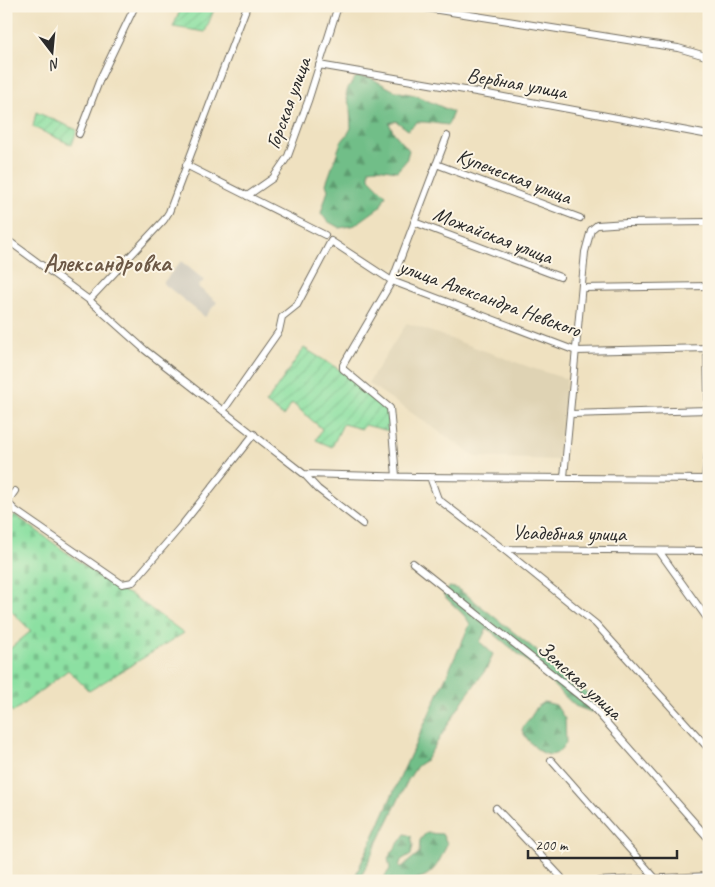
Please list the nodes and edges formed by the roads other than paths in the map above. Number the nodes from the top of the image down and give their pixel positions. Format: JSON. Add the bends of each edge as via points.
{"nodes":[{"id":1,"x":135,"y":6,"type":"edge"},
{"id":2,"x":247,"y":6,"type":"edge"},
{"id":3,"x":338,"y":6,"type":"edge"},
{"id":4,"x":413,"y":6,"type":"edge"},
{"id":5,"x":709,"y":57,"type":"edge"},
{"id":6,"x":319,"y":65,"type":"junction"},
{"id":7,"x":79,"y":134,"type":"dead end"},
{"id":8,"x":709,"y":135,"type":"edge"},
{"id":9,"x":447,"y":136,"type":"dead end"},
{"id":10,"x":436,"y":164,"type":"junction"},
{"id":11,"x":186,"y":165,"type":"junction"},
{"id":12,"x":247,"y":196,"type":"junction"},
{"id":13,"x":580,"y":218,"type":"dead end"},
{"id":14,"x":414,"y":222,"type":"junction"},
{"id":15,"x":709,"y":222,"type":"edge"},
{"id":16,"x":325,"y":235,"type":"dead end"},
{"id":17,"x":6,"y":239,"type":"edge"},
{"id":18,"x":560,"y":277,"type":"dead end"},
{"id":19,"x":392,"y":281,"type":"junction"},
{"id":20,"x":709,"y":286,"type":"edge"},
{"id":21,"x":582,"y":288,"type":"junction"},
{"id":22,"x":89,"y":300,"type":"junction"},
{"id":23,"x":708,"y":348,"type":"edge"},
{"id":24,"x":576,"y":350,"type":"junction"},
{"id":25,"x":708,"y":410,"type":"edge"},
{"id":26,"x":223,"y":411,"type":"junction"},
{"id":27,"x":570,"y":414,"type":"junction"},
{"id":28,"x":254,"y":434,"type":"junction"},
{"id":29,"x":304,"y":474,"type":"junction"},
{"id":30,"x":396,"y":476,"type":"junction"},
{"id":31,"x":430,"y":477,"type":"junction"},
{"id":32,"x":564,"y":477,"type":"junction"},
{"id":33,"x":707,"y":479,"type":"edge"},
{"id":34,"x":15,"y":491,"type":"dead end"},
{"id":35,"x":363,"y":524,"type":"dead end"},
{"id":36,"x":502,"y":550,"type":"junction"},
{"id":37,"x":659,"y":551,"type":"junction"},
{"id":38,"x":709,"y":551,"type":"edge"},
{"id":39,"x":414,"y":563,"type":"dead end"},
{"id":40,"x":709,"y":622,"type":"edge"},
{"id":41,"x":709,"y":749,"type":"edge"},
{"id":42,"x":551,"y":760,"type":"dead end"},
{"id":43,"x":496,"y":808,"type":"dead end"},
{"id":44,"x":709,"y":839,"type":"edge"},
{"id":45,"x":709,"y":876,"type":"edge"},
{"id":46,"x":656,"y":879,"type":"junction"},
{"id":47,"x":561,"y":881,"type":"edge"},
{"id":48,"x":598,"y":881,"type":"edge"}],
"edges":[{"from":1,"to":7,"type":"street","via":[[100,79]]},
{"from":2,"to":11,"type":"street"},
{"from":3,"to":6,"type":"street","name":"Горская улица"},
{"from":4,"to":5,"type":"street","via":[[678,48]]},
{"from":6,"to":8,"type":"street","name":"Вербная улица"},
{"from":6,"to":12,"type":"street","name":"Горская улица","via":[[288,156],[273,178]]},
{"from":9,"to":10,"type":"street"},
{"from":10,"to":13,"type":"street","name":"Купеческая улица"},
{"from":10,"to":14,"type":"street"},
{"from":11,"to":12,"type":"street"},
{"from":11,"to":22,"type":"street","via":[[164,220]]},
{"from":12,"to":16,"type":"street"},
{"from":14,"to":18,"type":"street","name":"Можайская улица"},
{"from":14,"to":19,"type":"street"},
{"from":15,"to":21,"type":"street","via":[[597,225],[591,230]]},
{"from":17,"to":22,"type":"street"},
{"from":19,"to":24,"type":"street","name":"улица Александра Невского"},
{"from":19,"to":26,"type":"street","name":"улица Александра Невского","via":[[331,241],[297,305],[282,317],[279,331]]},
{"from":19,"to":30,"type":"street","via":[[342,365],[390,408]]},
{"from":20,"to":21,"type":"street"},
{"from":21,"to":24,"type":"street"},
{"from":22,"to":26,"type":"street","via":[[144,350]]},
{"from":23,"to":24,"type":"street","name":"улица Александра Невского"},
{"from":23,"to":25,"type":"street"},
{"from":24,"to":27,"type":"street"},
{"from":25,"to":27,"type":"street"},
{"from":25,"to":33,"type":"street"},
{"from":26,"to":28,"type":"street"},
{"from":27,"to":32,"type":"street"},
{"from":28,"to":29,"type":"street"},
{"from":28,"to":34,"type":"street","via":[[133,582],[122,584],[16,511],[8,501]]},
{"from":29,"to":30,"type":"street"},
{"from":29,"to":35,"type":"street"},
{"from":30,"to":31,"type":"street"},
{"from":31,"to":32,"type":"street"},
{"from":31,"to":36,"type":"street","name":"Усадебная улица","via":[[438,499]]},
{"from":32,"to":33,"type":"street"},
{"from":36,"to":37,"type":"street","name":"Усадебная улица"},
{"from":36,"to":41,"type":"street","via":[[596,624]]},
{"from":37,"to":38,"type":"street","name":"Усадебная улица"},
{"from":37,"to":40,"type":"street"},
{"from":39,"to":44,"type":"street","name":"Земская улица","via":[[590,705]]},
{"from":42,"to":46,"type":"street"},
{"from":43,"to":47,"type":"street","via":[[561,877]]},
{"from":45,"to":46,"type":"street"},
{"from":46,"to":48,"type":"street"}]}
